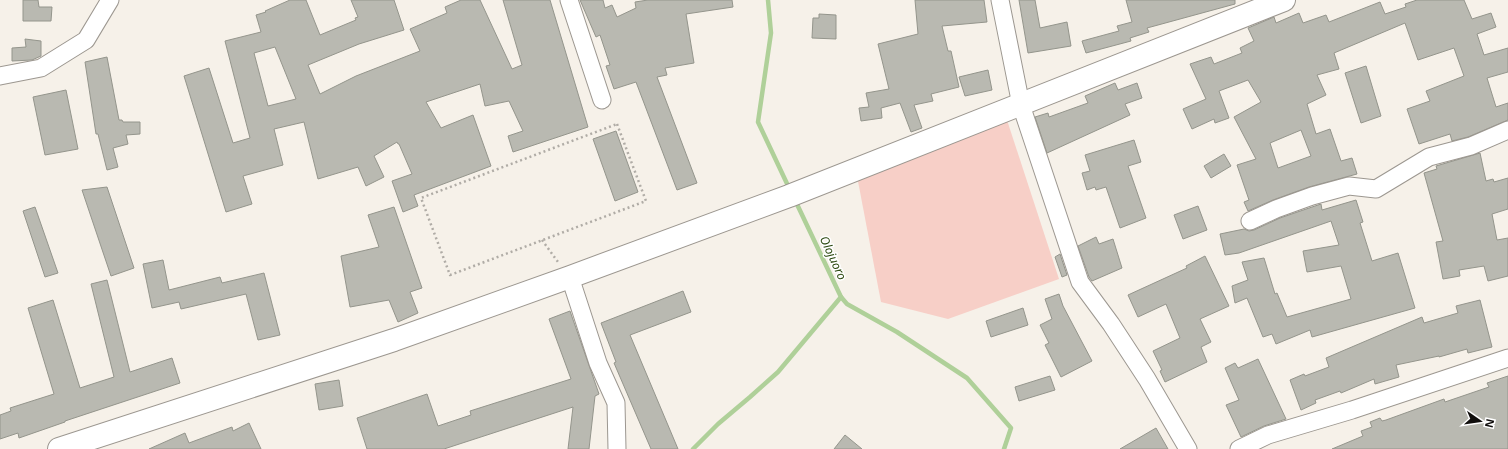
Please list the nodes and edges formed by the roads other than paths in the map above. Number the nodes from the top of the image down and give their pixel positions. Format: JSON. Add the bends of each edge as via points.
{"nodes":[{"id":1,"x":110,"y":0,"type":"edge"},
{"id":2,"x":569,"y":0,"type":"edge"},
{"id":3,"x":1000,"y":0,"type":"edge"},
{"id":4,"x":1284,"y":0,"type":"edge"},
{"id":5,"x":0,"y":76,"type":"edge"},
{"id":6,"x":602,"y":100,"type":"dead end"},
{"id":7,"x":1021,"y":105,"type":"junction"},
{"id":8,"x":1508,"y":130,"type":"edge"},
{"id":9,"x":1250,"y":221,"type":"dead end"},
{"id":10,"x":570,"y":277,"type":"junction"},
{"id":11,"x":1508,"y":358,"type":"edge"},
{"id":12,"x":59,"y":449,"type":"edge"},
{"id":13,"x":617,"y":449,"type":"edge"},
{"id":14,"x":1188,"y":449,"type":"edge"},
{"id":15,"x":1240,"y":449,"type":"edge"}],
"edges":[{"from":1,"to":5,"type":"street","via":[[86,40],[41,68]]},
{"from":2,"to":6,"type":"street"},
{"from":3,"to":7,"type":"street"},
{"from":4,"to":7,"type":"street"},
{"from":7,"to":10,"type":"street","via":[[789,196]]},
{"from":7,"to":14,"type":"street","via":[[1080,282],[1143,373]]},
{"from":8,"to":9,"type":"street","via":[[1471,146],[1429,157],[1376,188],[1349,186],[1276,209]]},
{"from":10,"to":12,"type":"street","via":[[394,340]]},
{"from":10,"to":13,"type":"street","via":[[598,363],[616,403]]},
{"from":11,"to":15,"type":"street","via":[[1268,435]]}]}
